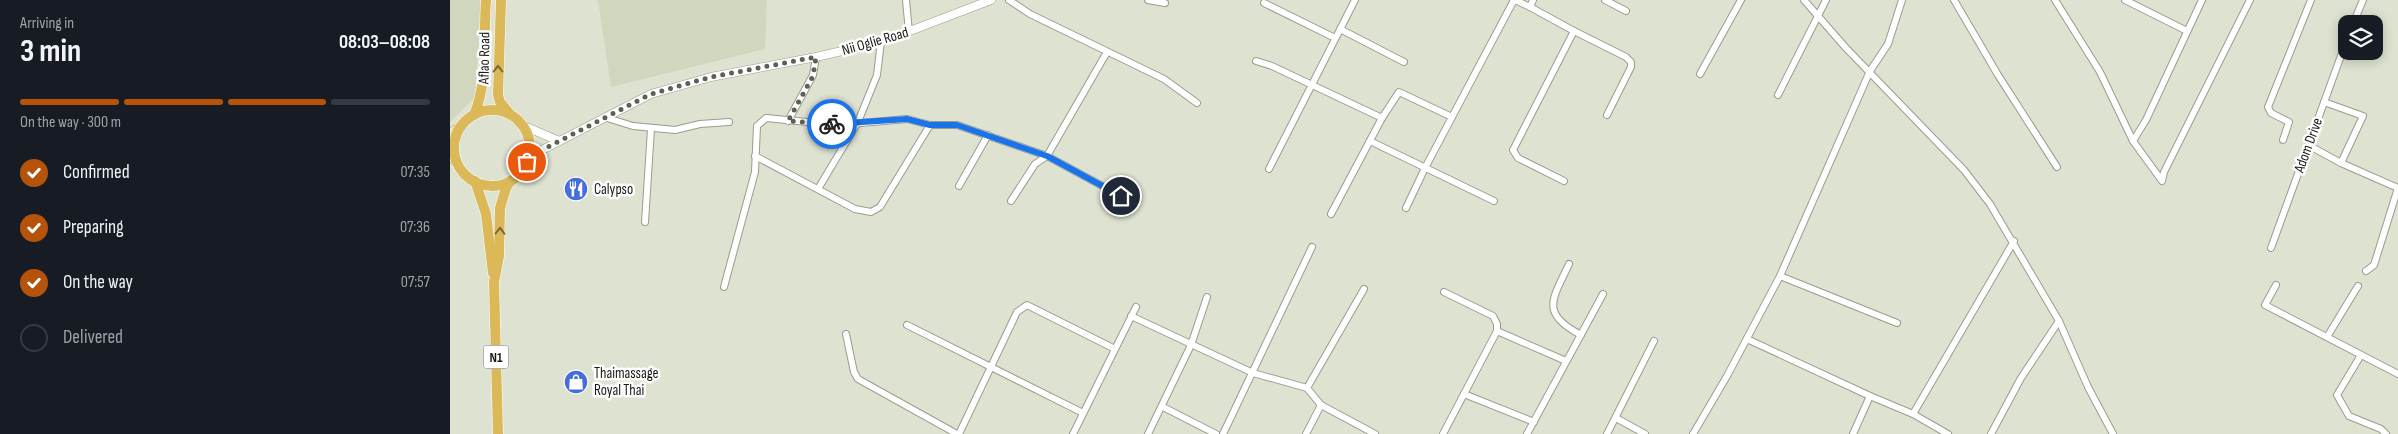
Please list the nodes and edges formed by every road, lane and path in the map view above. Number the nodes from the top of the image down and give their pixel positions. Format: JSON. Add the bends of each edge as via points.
{"nodes":[{"id":1,"x":486,"y":0,"type":"edge"},
{"id":2,"x":502,"y":0,"type":"edge"},
{"id":3,"x":906,"y":0,"type":"edge"},
{"id":4,"x":991,"y":0,"type":"edge"},
{"id":5,"x":1008,"y":0,"type":"edge"},
{"id":6,"x":1148,"y":0,"type":"edge"},
{"id":7,"x":1355,"y":0,"type":"edge"},
{"id":8,"x":1514,"y":0,"type":"edge"},
{"id":9,"x":1533,"y":0,"type":"edge"},
{"id":10,"x":1604,"y":0,"type":"edge"},
{"id":11,"x":1741,"y":0,"type":"edge"},
{"id":12,"x":1804,"y":0,"type":"edge"},
{"id":13,"x":1826,"y":0,"type":"edge"},
{"id":14,"x":1902,"y":0,"type":"edge"},
{"id":15,"x":1954,"y":0,"type":"edge"},
{"id":16,"x":2055,"y":0,"type":"edge"},
{"id":17,"x":2125,"y":0,"type":"edge"},
{"id":18,"x":2202,"y":0,"type":"edge"},
{"id":19,"x":2250,"y":0,"type":"edge"},
{"id":20,"x":2311,"y":0,"type":"edge"},
{"id":21,"x":2363,"y":0,"type":"edge"},
{"id":22,"x":1165,"y":3,"type":"dead end"},
{"id":23,"x":1264,"y":3,"type":"dead end"},
{"id":24,"x":1530,"y":7,"type":"junction"},
{"id":25,"x":1626,"y":11,"type":"dead end"},
{"id":26,"x":2357,"y":15,"type":"edge"},
{"id":27,"x":1819,"y":17,"type":"junction"},
{"id":28,"x":1340,"y":29,"type":"junction"},
{"id":29,"x":1574,"y":31,"type":"junction"},
{"id":30,"x":2187,"y":31,"type":"junction"},
{"id":31,"x":909,"y":32,"type":"junction"},
{"id":32,"x":1335,"y":38,"type":"junction"},
{"id":33,"x":881,"y":42,"type":"junction"},
{"id":34,"x":1108,"y":52,"type":"junction"},
{"id":35,"x":816,"y":57,"type":"junction"},
{"id":36,"x":2339,"y":60,"type":"edge"},
{"id":37,"x":1256,"y":61,"type":"dead end"},
{"id":38,"x":1404,"y":62,"type":"dead end"},
{"id":39,"x":1870,"y":72,"type":"junction"},
{"id":40,"x":1700,"y":74,"type":"dead end"},
{"id":41,"x":1312,"y":84,"type":"junction"},
{"id":42,"x":1778,"y":95,"type":"dead end"},
{"id":43,"x":2324,"y":102,"type":"junction"},
{"id":44,"x":1197,"y":103,"type":"dead end"},
{"id":45,"x":510,"y":114,"type":"junction"},
{"id":46,"x":474,"y":115,"type":"junction"},
{"id":47,"x":1607,"y":115,"type":"dead end"},
{"id":48,"x":608,"y":118,"type":"junction"},
{"id":49,"x":1382,"y":118,"type":"junction"},
{"id":50,"x":1452,"y":118,"type":"junction"},
{"id":51,"x":788,"y":121,"type":"junction"},
{"id":52,"x":729,"y":122,"type":"dead end"},
{"id":53,"x":858,"y":122,"type":"junction"},
{"id":54,"x":930,"y":125,"type":"junction"},
{"id":55,"x":524,"y":126,"type":"junction"},
{"id":56,"x":460,"y":127,"type":"junction"},
{"id":57,"x":651,"y":129,"type":"junction"},
{"id":58,"x":450,"y":133,"type":"edge"},
{"id":59,"x":988,"y":135,"type":"junction"},
{"id":60,"x":2283,"y":140,"type":"dead end"},
{"id":61,"x":559,"y":141,"type":"junction"},
{"id":62,"x":1370,"y":141,"type":"junction"},
{"id":63,"x":2133,"y":141,"type":"junction"},
{"id":64,"x":2308,"y":145,"type":"junction"},
{"id":65,"x":450,"y":156,"type":"edge"},
{"id":66,"x":756,"y":156,"type":"junction"},
{"id":67,"x":1047,"y":156,"type":"junction"},
{"id":68,"x":527,"y":162,"type":"junction"},
{"id":69,"x":2341,"y":163,"type":"junction"},
{"id":70,"x":458,"y":164,"type":"junction"},
{"id":71,"x":2057,"y":167,"type":"dead end"},
{"id":72,"x":1269,"y":168,"type":"dead end"},
{"id":73,"x":1425,"y":168,"type":"junction"},
{"id":74,"x":511,"y":180,"type":"junction"},
{"id":75,"x":1564,"y":180,"type":"dead end"},
{"id":76,"x":475,"y":181,"type":"junction"},
{"id":77,"x":959,"y":186,"type":"dead end"},
{"id":78,"x":2398,"y":188,"type":"edge"},
{"id":79,"x":818,"y":189,"type":"junction"},
{"id":80,"x":1121,"y":196,"type":"dead end"},
{"id":81,"x":1011,"y":201,"type":"dead end"},
{"id":82,"x":1494,"y":201,"type":"dead end"},
{"id":83,"x":1406,"y":208,"type":"dead end"},
{"id":84,"x":1331,"y":214,"type":"dead end"},
{"id":85,"x":645,"y":222,"type":"dead end"},
{"id":86,"x":2014,"y":241,"type":"junction"},
{"id":87,"x":1312,"y":247,"type":"dead end"},
{"id":88,"x":2271,"y":248,"type":"dead end"},
{"id":89,"x":1569,"y":264,"type":"dead end"},
{"id":90,"x":2366,"y":271,"type":"dead end"},
{"id":91,"x":1780,"y":276,"type":"junction"},
{"id":92,"x":494,"y":279,"type":"junction"},
{"id":93,"x":2276,"y":285,"type":"dead end"},
{"id":94,"x":2358,"y":286,"type":"dead end"},
{"id":95,"x":724,"y":287,"type":"dead end"},
{"id":96,"x":1364,"y":289,"type":"dead end"},
{"id":97,"x":1444,"y":292,"type":"dead end"},
{"id":98,"x":1603,"y":294,"type":"dead end"},
{"id":99,"x":1207,"y":297,"type":"dead end"},
{"id":100,"x":1136,"y":307,"type":"dead end"},
{"id":101,"x":1131,"y":316,"type":"junction"},
{"id":102,"x":2059,"y":321,"type":"junction"},
{"id":103,"x":1897,"y":323,"type":"dead end"},
{"id":104,"x":907,"y":325,"type":"dead end"},
{"id":105,"x":1497,"y":331,"type":"junction"},
{"id":106,"x":846,"y":334,"type":"dead end"},
{"id":107,"x":1581,"y":335,"type":"junction"},
{"id":108,"x":2327,"y":338,"type":"junction"},
{"id":109,"x":1747,"y":339,"type":"junction"},
{"id":110,"x":1654,"y":341,"type":"dead end"},
{"id":111,"x":1191,"y":345,"type":"junction"},
{"id":112,"x":1115,"y":349,"type":"junction"},
{"id":113,"x":2361,"y":355,"type":"junction"},
{"id":114,"x":1566,"y":361,"type":"junction"},
{"id":115,"x":990,"y":368,"type":"junction"},
{"id":116,"x":1253,"y":373,"type":"junction"},
{"id":117,"x":2398,"y":374,"type":"edge"},
{"id":118,"x":1308,"y":388,"type":"junction"},
{"id":119,"x":1464,"y":394,"type":"junction"},
{"id":120,"x":1870,"y":396,"type":"junction"},
{"id":121,"x":1321,"y":405,"type":"junction"},
{"id":122,"x":1163,"y":407,"type":"junction"},
{"id":123,"x":1083,"y":413,"type":"junction"},
{"id":124,"x":1913,"y":414,"type":"junction"},
{"id":125,"x":1616,"y":418,"type":"junction"},
{"id":126,"x":1534,"y":422,"type":"junction"},
{"id":127,"x":1939,"y":432,"type":"edge"},
{"id":128,"x":498,"y":434,"type":"edge"},
{"id":129,"x":958,"y":434,"type":"edge"},
{"id":130,"x":1073,"y":434,"type":"edge"},
{"id":131,"x":1148,"y":434,"type":"edge"},
{"id":132,"x":1216,"y":434,"type":"edge"},
{"id":133,"x":1223,"y":434,"type":"edge"},
{"id":134,"x":1306,"y":434,"type":"edge"},
{"id":135,"x":1375,"y":434,"type":"edge"},
{"id":136,"x":1443,"y":434,"type":"edge"},
{"id":137,"x":1527,"y":434,"type":"edge"},
{"id":138,"x":1607,"y":434,"type":"edge"},
{"id":139,"x":1645,"y":434,"type":"edge"},
{"id":140,"x":1693,"y":434,"type":"edge"},
{"id":141,"x":1853,"y":434,"type":"edge"},
{"id":142,"x":1948,"y":434,"type":"edge"},
{"id":143,"x":1992,"y":434,"type":"edge"},
{"id":144,"x":2113,"y":434,"type":"edge"},
{"id":145,"x":2386,"y":434,"type":"edge"}],
"edges":[{"from":1,"to":46,"type":"highway","name":"Aflao Road","via":[[484,83]]},
{"from":45,"to":2,"type":"highway","name":"Aflao Road","one_way":true,"via":[[498,95]]},
{"from":3,"to":31,"type":"street"},
{"from":4,"to":31,"type":"street","name":"Nii Oglie Road"},
{"from":5,"to":34,"type":"street"},
{"from":6,"to":22,"type":"street"},
{"from":7,"to":28,"type":"street"},
{"from":8,"to":24,"type":"street"},
{"from":8,"to":50,"type":"street"},
{"from":9,"to":24,"type":"street"},
{"from":10,"to":25,"type":"street"},
{"from":11,"to":40,"type":"street"},
{"from":12,"to":27,"type":"street"},
{"from":13,"to":27,"type":"street"},
{"from":14,"to":39,"type":"street","via":[[1888,44]]},
{"from":15,"to":71,"type":"street"},
{"from":16,"to":63,"type":"street","via":[[2100,72]]},
{"from":17,"to":30,"type":"street"},
{"from":18,"to":30,"type":"street"},
{"from":19,"to":63,"type":"street","via":[[2162,181]]},
{"from":20,"to":60,"type":"street","via":[[2268,107],[2271,113],[2289,122]]},
{"from":21,"to":26,"type":"street"},
{"from":23,"to":32,"type":"street"},
{"from":24,"to":29,"type":"street"},
{"from":27,"to":39,"type":"street"},
{"from":27,"to":42,"type":"street"},
{"from":28,"to":32,"type":"street"},
{"from":28,"to":38,"type":"street"},
{"from":29,"to":47,"type":"street","via":[[1631,62]]},
{"from":29,"to":75,"type":"street","via":[[1513,150],[1518,158]]},
{"from":30,"to":63,"type":"street"},
{"from":31,"to":33,"type":"street","name":"Nii Oglie Road"},
{"from":32,"to":41,"type":"street"},
{"from":33,"to":35,"type":"street","name":"Nii Oglie Road"},
{"from":33,"to":53,"type":"street","via":[[877,75]]},
{"from":34,"to":44,"type":"street","via":[[1164,79]]},
{"from":34,"to":67,"type":"street"},
{"from":35,"to":48,"type":"street","name":"Nii Oglie Road","via":[[711,77],[651,94]]},
{"from":35,"to":51,"type":"street","via":[[813,76]]},
{"from":36,"to":43,"type":"street","name":"Adom Drive"},
{"from":37,"to":41,"type":"street"},
{"from":39,"to":86,"type":"street","via":[[1964,170]]},
{"from":39,"to":91,"type":"street"},
{"from":41,"to":49,"type":"street"},
{"from":41,"to":72,"type":"street"},
{"from":43,"to":64,"type":"street","name":"Adom Drive"},
{"from":43,"to":69,"type":"street","via":[[2362,116]]},
{"from":45,"to":46,"type":"highway","via":[[492,110]]},
{"from":45,"to":55,"type":"highway"},
{"from":46,"to":56,"type":"highway"},
{"from":48,"to":57,"type":"street"},
{"from":48,"to":61,"type":"street","name":"Nii Oglie Road"},
{"from":49,"to":50,"type":"street","via":[[1399,92]]},
{"from":49,"to":62,"type":"street"},
{"from":50,"to":73,"type":"street"},
{"from":51,"to":53,"type":"street","via":[[838,125]]},
{"from":51,"to":66,"type":"street","via":[[760,120],[756,126]]},
{"from":52,"to":57,"type":"street","via":[[675,130]]},
{"from":53,"to":54,"type":"street","via":[[907,119]]},
{"from":53,"to":79,"type":"street"},
{"from":54,"to":59,"type":"street","via":[[957,125]]},
{"from":54,"to":79,"type":"street","via":[[880,206],[871,212],[855,209]]},
{"from":55,"to":61,"type":"street"},
{"from":55,"to":68,"type":"highway","via":[[530,143]]},
{"from":56,"to":58,"type":"main road"},
{"from":56,"to":70,"type":"highway","via":[[455,145]]},
{"from":57,"to":85,"type":"street"},
{"from":59,"to":67,"type":"street"},
{"from":59,"to":77,"type":"street"},
{"from":61,"to":68,"type":"street","name":"Nii Oglie Road"},
{"from":62,"to":73,"type":"street"},
{"from":62,"to":84,"type":"street"},
{"from":64,"to":69,"type":"street"},
{"from":64,"to":88,"type":"street","name":"Adom Drive"},
{"from":65,"to":70,"type":"main road"},
{"from":66,"to":79,"type":"street"},
{"from":66,"to":95,"type":"street","via":[[755,172]]},
{"from":67,"to":80,"type":"street"},
{"from":67,"to":81,"type":"street","via":[[1035,164]]},
{"from":68,"to":74,"type":"highway","number":"N1"},
{"from":69,"to":78,"type":"street"},
{"from":70,"to":76,"type":"highway","number":"N1"},
{"from":73,"to":82,"type":"street"},
{"from":73,"to":83,"type":"street"},
{"from":74,"to":76,"type":"highway","via":[[493,185]]},
{"from":92,"to":74,"type":"highway","number":"N1","one_way":true,"via":[[499,256],[502,197]]},
{"from":76,"to":92,"type":"highway","number":"N1","via":[[486,214]]},
{"from":78,"to":90,"type":"street","via":[[2374,265]]},
{"from":86,"to":102,"type":"street"},
{"from":86,"to":124,"type":"street"},
{"from":87,"to":116,"type":"street"},
{"from":89,"to":107,"type":"street","via":[[1557,292],[1554,313],[1564,326]]},
{"from":91,"to":103,"type":"street"},
{"from":91,"to":109,"type":"street"},
{"from":92,"to":128,"type":"highway","number":"N1"},
{"from":93,"to":108,"type":"street","via":[[2265,305]]},
{"from":94,"to":108,"type":"street"},
{"from":96,"to":118,"type":"street"},
{"from":97,"to":105,"type":"street","via":[[1493,316]]},
{"from":98,"to":107,"type":"street"},
{"from":99,"to":111,"type":"street"},
{"from":100,"to":101,"type":"street"},
{"from":101,"to":111,"type":"street"},
{"from":101,"to":112,"type":"street"},
{"from":102,"to":143,"type":"street","via":[[2021,378]]},
{"from":102,"to":144,"type":"street"},
{"from":104,"to":115,"type":"street"},
{"from":105,"to":114,"type":"street"},
{"from":105,"to":119,"type":"street"},
{"from":106,"to":129,"type":"street","via":[[858,379]]},
{"from":107,"to":114,"type":"street"},
{"from":108,"to":113,"type":"street"},
{"from":109,"to":120,"type":"street"},
{"from":109,"to":140,"type":"street"},
{"from":110,"to":125,"type":"street"},
{"from":111,"to":116,"type":"street"},
{"from":111,"to":122,"type":"street"},
{"from":112,"to":115,"type":"street","via":[[1026,305],[1017,312]]},
{"from":112,"to":123,"type":"street"},
{"from":113,"to":117,"type":"street"},
{"from":113,"to":145,"type":"street","via":[[2337,394],[2350,416]]},
{"from":114,"to":126,"type":"street"},
{"from":115,"to":123,"type":"street"},
{"from":115,"to":129,"type":"street"},
{"from":116,"to":118,"type":"street"},
{"from":116,"to":133,"type":"street"},
{"from":118,"to":121,"type":"street"},
{"from":119,"to":126,"type":"street"},
{"from":119,"to":136,"type":"street"},
{"from":120,"to":124,"type":"street"},
{"from":120,"to":141,"type":"street"},
{"from":121,"to":134,"type":"street"},
{"from":121,"to":135,"type":"street"},
{"from":122,"to":131,"type":"street"},
{"from":122,"to":132,"type":"street"},
{"from":123,"to":130,"type":"street"},
{"from":124,"to":127,"type":"street"},
{"from":125,"to":138,"type":"street"},
{"from":125,"to":139,"type":"street"},
{"from":126,"to":137,"type":"street"},
{"from":127,"to":142,"type":"street"}]}
